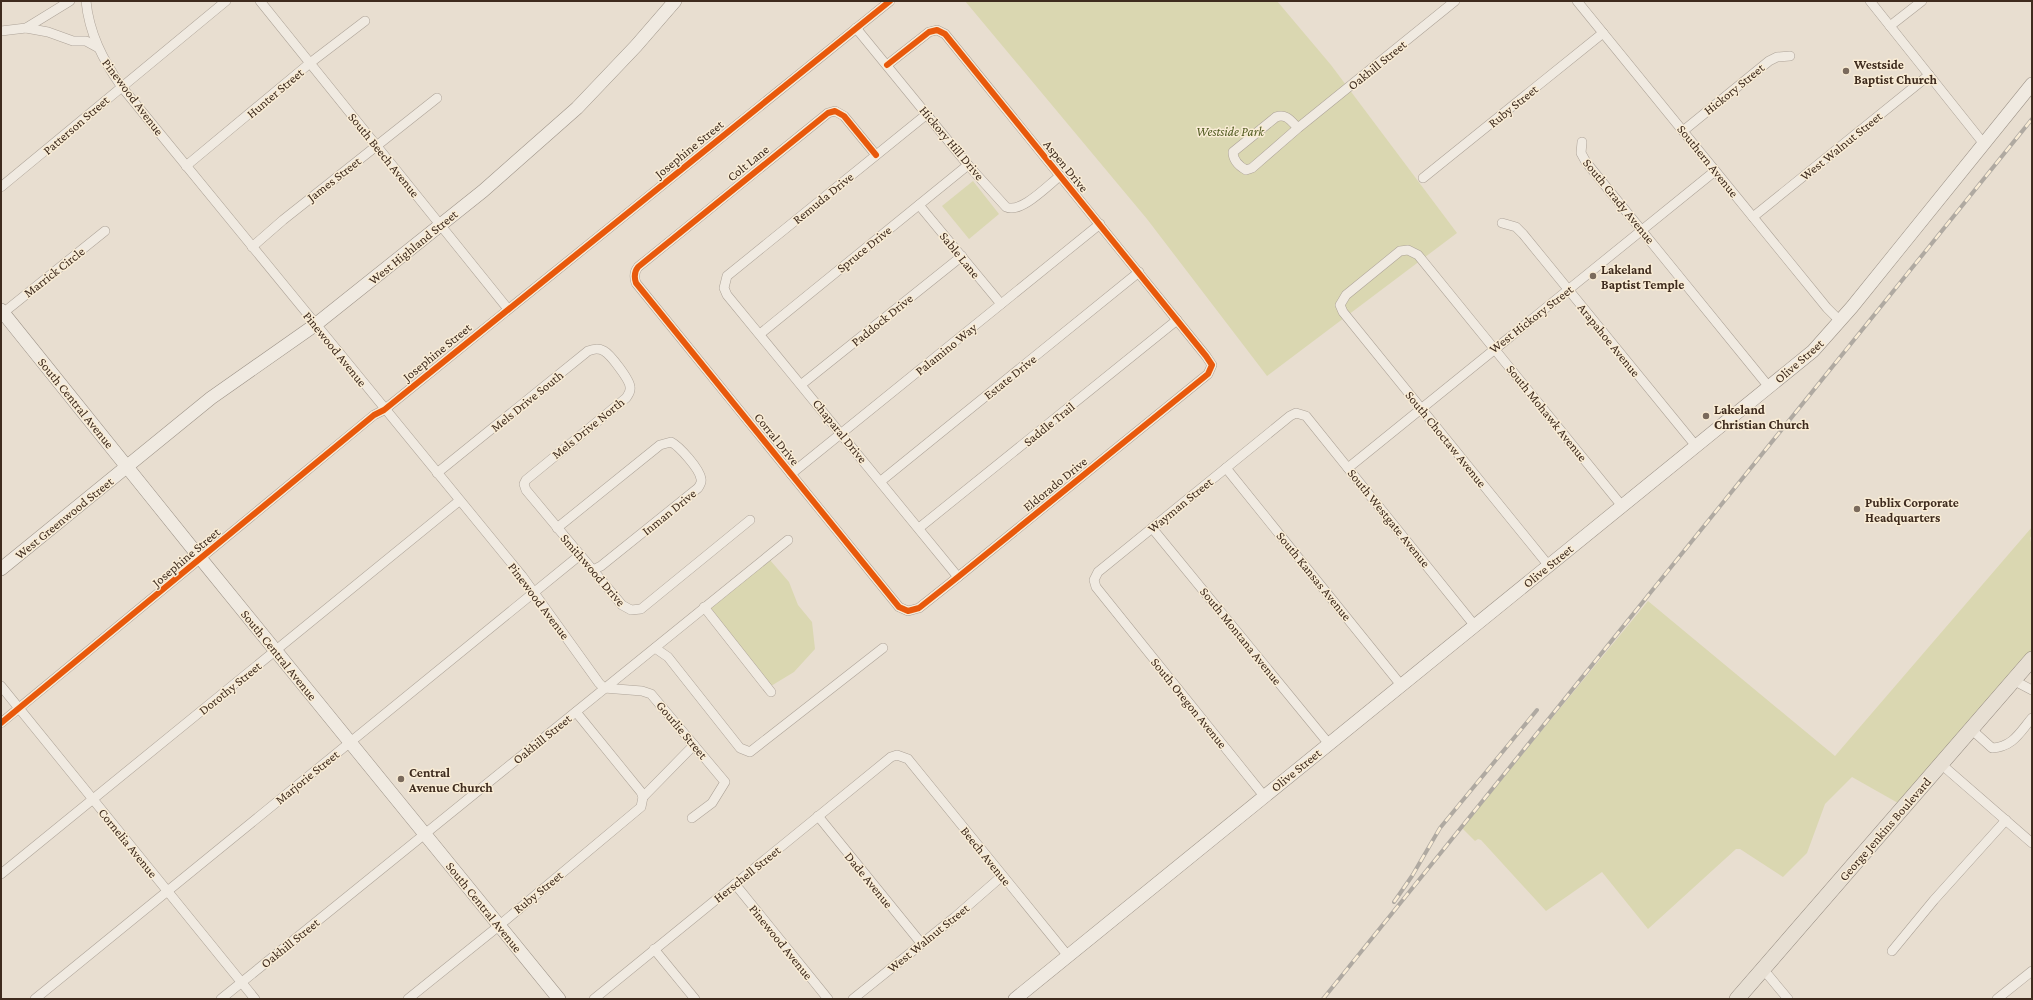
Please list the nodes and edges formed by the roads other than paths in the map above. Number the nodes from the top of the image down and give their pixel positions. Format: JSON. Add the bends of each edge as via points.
{"nodes":[{"id":1,"x":70,"y":1,"type":"edge"},
{"id":2,"x":86,"y":1,"type":"edge"},
{"id":3,"x":226,"y":1,"type":"edge"},
{"id":4,"x":260,"y":1,"type":"edge"},
{"id":5,"x":675,"y":1,"type":"edge"},
{"id":6,"x":890,"y":1,"type":"edge"},
{"id":7,"x":1455,"y":1,"type":"edge"},
{"id":8,"x":1577,"y":1,"type":"edge"},
{"id":9,"x":1870,"y":1,"type":"edge"},
{"id":10,"x":1922,"y":1,"type":"edge"},
{"id":11,"x":365,"y":21,"type":"dead end"},
{"id":12,"x":1890,"y":26,"type":"junction"},
{"id":13,"x":26,"y":28,"type":"junction"},
{"id":14,"x":856,"y":28,"type":"junction"},
{"id":15,"x":1,"y":31,"type":"edge"},
{"id":16,"x":1603,"y":33,"type":"junction"},
{"id":17,"x":97,"y":47,"type":"junction"},
{"id":18,"x":1790,"y":56,"type":"dead end"},
{"id":19,"x":310,"y":63,"type":"junction"},
{"id":20,"x":887,"y":65,"type":"junction"},
{"id":21,"x":1929,"y":75,"type":"junction"},
{"id":22,"x":2032,"y":84,"type":"edge"},
{"id":23,"x":121,"y":86,"type":"junction"},
{"id":24,"x":437,"y":98,"type":"dead end"},
{"id":25,"x":927,"y":114,"type":"junction"},
{"id":26,"x":1298,"y":128,"type":"junction"},
{"id":27,"x":1683,"y":131,"type":"junction"},
{"id":28,"x":1582,"y":142,"type":"dead end"},
{"id":29,"x":1984,"y":144,"type":"junction"},
{"id":30,"x":377,"y":146,"type":"junction"},
{"id":31,"x":876,"y":155,"type":"junction"},
{"id":32,"x":968,"y":165,"type":"junction"},
{"id":33,"x":186,"y":166,"type":"junction"},
{"id":34,"x":1715,"y":171,"type":"junction"},
{"id":35,"x":1060,"y":176,"type":"junction"},
{"id":36,"x":1423,"y":178,"type":"dead end"},
{"id":37,"x":1,"y":188,"type":"edge"},
{"id":38,"x":919,"y":205,"type":"junction"},
{"id":39,"x":1753,"y":217,"type":"junction"},
{"id":40,"x":1502,"y":223,"type":"dead end"},
{"id":41,"x":439,"y":224,"type":"junction"},
{"id":42,"x":1100,"y":224,"type":"junction"},
{"id":43,"x":1643,"y":230,"type":"junction"},
{"id":44,"x":105,"y":231,"type":"dead end"},
{"id":45,"x":252,"y":247,"type":"junction"},
{"id":46,"x":962,"y":256,"type":"junction"},
{"id":47,"x":1139,"y":272,"type":"junction"},
{"id":48,"x":634,"y":276,"type":"joint"},
{"id":49,"x":724,"y":285,"type":"joint"},
{"id":50,"x":1568,"y":289,"type":"junction"},
{"id":51,"x":1001,"y":304,"type":"junction"},
{"id":52,"x":508,"y":309,"type":"junction"},
{"id":53,"x":2,"y":312,"type":"edge"},
{"id":54,"x":1344,"y":312,"type":"joint"},
{"id":55,"x":1177,"y":320,"type":"junction"},
{"id":56,"x":1840,"y":321,"type":"junction"},
{"id":57,"x":315,"y":325,"type":"junction"},
{"id":58,"x":760,"y":334,"type":"junction"},
{"id":59,"x":1495,"y":348,"type":"junction"},
{"id":60,"x":617,"y":366,"type":"joint"},
{"id":61,"x":1211,"y":368,"type":"joint"},
{"id":62,"x":802,"y":384,"type":"junction"},
{"id":63,"x":1769,"y":387,"type":"junction"},
{"id":64,"x":1421,"y":408,"type":"junction"},
{"id":65,"x":384,"y":410,"type":"junction"},
{"id":66,"x":1300,"y":414,"type":"joint"},
{"id":67,"x":842,"y":433,"type":"junction"},
{"id":68,"x":1696,"y":446,"type":"junction"},
{"id":69,"x":126,"y":466,"type":"junction"},
{"id":70,"x":1226,"y":468,"type":"junction"},
{"id":71,"x":1348,"y":468,"type":"junction"},
{"id":72,"x":437,"y":473,"type":"junction"},
{"id":73,"x":792,"y":474,"type":"junction"},
{"id":74,"x":881,"y":481,"type":"junction"},
{"id":75,"x":524,"y":484,"type":"joint"},
{"id":76,"x":459,"y":501,"type":"junction"},
{"id":77,"x":1622,"y":506,"type":"junction"},
{"id":78,"x":750,"y":520,"type":"dead end"},
{"id":79,"x":557,"y":528,"type":"junction"},
{"id":80,"x":919,"y":528,"type":"junction"},
{"id":81,"x":1152,"y":528,"type":"junction"},
{"id":82,"x":788,"y":540,"type":"dead end"},
{"id":83,"x":580,"y":555,"type":"junction"},
{"id":84,"x":201,"y":559,"type":"junction"},
{"id":85,"x":1549,"y":566,"type":"junction"},
{"id":86,"x":1,"y":569,"type":"edge"},
{"id":87,"x":593,"y":570,"type":"junction"},
{"id":88,"x":958,"y":577,"type":"junction"},
{"id":89,"x":534,"y":593,"type":"junction"},
{"id":90,"x":704,"y":607,"type":"junction"},
{"id":91,"x":1114,"y":610,"type":"joint"},
{"id":92,"x":908,"y":611,"type":"joint"},
{"id":93,"x":1475,"y":626,"type":"junction"},
{"id":94,"x":655,"y":648,"type":"junction"},
{"id":95,"x":883,"y":648,"type":"dead end"},
{"id":96,"x":275,"y":651,"type":"junction"},
{"id":97,"x":2032,"y":659,"type":"edge"},
{"id":98,"x":2013,"y":680,"type":"junction"},
{"id":99,"x":1401,"y":684,"type":"junction"},
{"id":100,"x":1,"y":686,"type":"edge"},
{"id":101,"x":604,"y":688,"type":"junction"},
{"id":102,"x":2032,"y":690,"type":"edge"},
{"id":103,"x":771,"y":692,"type":"dead end"},
{"id":104,"x":19,"y":708,"type":"junction"},
{"id":105,"x":576,"y":712,"type":"junction"},
{"id":106,"x":2032,"y":718,"type":"edge"},
{"id":107,"x":1,"y":723,"type":"edge"},
{"id":108,"x":1971,"y":729,"type":"junction"},
{"id":109,"x":350,"y":742,"type":"junction"},
{"id":110,"x":1329,"y":744,"type":"junction"},
{"id":111,"x":694,"y":745,"type":"junction"},
{"id":112,"x":904,"y":756,"type":"joint"},
{"id":113,"x":1941,"y":764,"type":"junction"},
{"id":114,"x":1264,"y":796,"type":"junction"},
{"id":115,"x":643,"y":797,"type":"junction"},
{"id":116,"x":93,"y":800,"type":"junction"},
{"id":117,"x":818,"y":816,"type":"junction"},
{"id":118,"x":692,"y":818,"type":"dead end"},
{"id":119,"x":2006,"y":820,"type":"junction"},
{"id":120,"x":424,"y":834,"type":"junction"},
{"id":121,"x":2032,"y":842,"type":"edge"},
{"id":122,"x":1,"y":874,"type":"edge"},
{"id":123,"x":1002,"y":876,"type":"junction"},
{"id":124,"x":735,"y":884,"type":"junction"},
{"id":125,"x":166,"y":890,"type":"junction"},
{"id":126,"x":499,"y":925,"type":"junction"},
{"id":127,"x":921,"y":943,"type":"junction"},
{"id":128,"x":654,"y":949,"type":"junction"},
{"id":129,"x":1892,"y":951,"type":"dead end"},
{"id":130,"x":1068,"y":956,"type":"junction"},
{"id":131,"x":1763,"y":968,"type":"junction"},
{"id":132,"x":2032,"y":971,"type":"edge"},
{"id":133,"x":241,"y":982,"type":"junction"},
{"id":134,"x":1017,"y":998,"type":"edge"},
{"id":135,"x":35,"y":999,"type":"edge"},
{"id":136,"x":220,"y":999,"type":"edge"},
{"id":137,"x":255,"y":999,"type":"edge"},
{"id":138,"x":408,"y":999,"type":"edge"},
{"id":139,"x":559,"y":999,"type":"edge"},
{"id":140,"x":594,"y":999,"type":"edge"},
{"id":141,"x":695,"y":999,"type":"edge"},
{"id":142,"x":828,"y":999,"type":"edge"},
{"id":143,"x":853,"y":999,"type":"edge"},
{"id":144,"x":1737,"y":999,"type":"edge"},
{"id":145,"x":1788,"y":999,"type":"edge"},
{"id":146,"x":1997,"y":999,"type":"edge"}],
"edges":[{"from":1,"to":13,"type":"street"},
{"from":2,"to":17,"type":"street","name":"Pinewood Avenue","via":[[92,35]]},
{"from":3,"to":23,"type":"street","name":"Patterson Street"},
{"from":4,"to":19,"type":"street","name":"South Beech Avenue"},
{"from":5,"to":41,"type":"street","name":"West Highland Street","via":[[577,108],[483,191]]},
{"from":6,"to":14,"type":"street","name":"Josephine Street"},
{"from":7,"to":26,"type":"street","name":"Oakhill Street"},
{"from":8,"to":16,"type":"street","name":"Southern Avenue"},
{"from":9,"to":12,"type":"street"},
{"from":10,"to":12,"type":"street"},
{"from":11,"to":19,"type":"street","name":"Hunter Street"},
{"from":12,"to":21,"type":"street"},
{"from":13,"to":15,"type":"street"},
{"from":13,"to":17,"type":"street","via":[[48,32],[73,41],[86,41]]},
{"from":14,"to":20,"type":"street","name":"Hickory Hill Drive"},
{"from":14,"to":52,"type":"street","name":"Josephine Street"},
{"from":16,"to":27,"type":"street","name":"Southern Avenue"},
{"from":16,"to":36,"type":"street","name":"Ruby Street"},
{"from":17,"to":23,"type":"street","name":"Pinewood Avenue"},
{"from":18,"to":27,"type":"street","name":"Hickory Street","via":[[1777,56],[1769,61]]},
{"from":19,"to":30,"type":"street","name":"South Beech Avenue"},
{"from":19,"to":33,"type":"street","name":"Hunter Street"},
{"from":20,"to":25,"type":"street","name":"Hickory Hill Drive"},
{"from":20,"to":35,"type":"street","name":"Aspen Drive","via":[[929,32],[942,32]]},
{"from":21,"to":29,"type":"street"},
{"from":21,"to":39,"type":"street","name":"West Walnut Street"},
{"from":22,"to":29,"type":"street","name":"Olive Street"},
{"from":23,"to":33,"type":"street","name":"Pinewood Avenue"},
{"from":23,"to":37,"type":"street","name":"Patterson Street"},
{"from":24,"to":30,"type":"street","name":"James Street"},
{"from":25,"to":31,"type":"street","name":"Remuda Drive"},
{"from":25,"to":32,"type":"street","name":"Hickory Hill Drive"},
{"from":26,"to":26,"type":"street","name":"Oakhill Street","via":[[1288,118],[1276,117],[1233,152],[1234,158],[1243,168],[1248,169]]},
{"from":27,"to":34,"type":"street","name":"Southern Avenue"},
{"from":28,"to":43,"type":"street","name":"South Grady Avenue","via":[[1581,153],[1586,162]]},
{"from":29,"to":56,"type":"street","name":"Olive Street"},
{"from":30,"to":41,"type":"street","name":"South Beech Avenue"},
{"from":30,"to":45,"type":"street","name":"James Street"},
{"from":31,"to":48,"type":"street","name":"Colt Lane","via":[[844,116],[834,111],[828,113],[638,267]]},
{"from":31,"to":49,"type":"street","name":"Remuda Drive","via":[[727,276]]},
{"from":32,"to":35,"type":"street","name":"Hickory Hill Drive","via":[[1010,209],[1021,207]]},
{"from":32,"to":38,"type":"street","name":"Spruce Drive"},
{"from":33,"to":45,"type":"street","name":"Pinewood Avenue"},
{"from":34,"to":39,"type":"street","name":"Southern Avenue"},
{"from":34,"to":43,"type":"street","name":"West Hickory Street"},
{"from":35,"to":42,"type":"street","name":"Aspen Drive"},
{"from":38,"to":46,"type":"street","name":"Sable Lane"},
{"from":38,"to":58,"type":"street","name":"Spruce Drive"},
{"from":39,"to":56,"type":"street","name":"Southern Avenue"},
{"from":40,"to":50,"type":"street","name":"Arapahoe Avenue","via":[[1516,227],[1523,234]]},
{"from":41,"to":52,"type":"street","name":"South Beech Avenue"},
{"from":41,"to":57,"type":"street","name":"West Highland Street","via":[[403,256]]},
{"from":42,"to":47,"type":"street","name":"Aspen Drive"},
{"from":42,"to":51,"type":"street","name":"Palamino Way"},
{"from":43,"to":50,"type":"street","name":"West Hickory Street"},
{"from":43,"to":63,"type":"street","name":"South Grady Avenue"},
{"from":44,"to":53,"type":"street","name":"Marrick Circle"},
{"from":45,"to":57,"type":"street","name":"Pinewood Avenue"},
{"from":46,"to":51,"type":"street","name":"Sable Lane"},
{"from":46,"to":62,"type":"street","name":"Paddock Drive"},
{"from":47,"to":55,"type":"street","name":"Aspen Drive"},
{"from":47,"to":74,"type":"street","name":"Estate Drive"},
{"from":48,"to":73,"type":"street","name":"Corral Drive","via":[[636,283]]},
{"from":49,"to":58,"type":"street","name":"Chaparal Drive","via":[[727,295]]},
{"from":50,"to":59,"type":"street","name":"West Hickory Street"},
{"from":50,"to":68,"type":"street","name":"Arapahoe Avenue"},
{"from":51,"to":67,"type":"street","name":"Palamino Way"},
{"from":52,"to":65,"type":"street","name":"Josephine Street"},
{"from":53,"to":69,"type":"street","name":"South Central Avenue"},
{"from":54,"to":59,"type":"street","name":"South Mohawk Avenue","via":[[1340,306],[1346,295],[1400,251],[1408,250],[1421,258]]},
{"from":54,"to":64,"type":"street","name":"South Choctaw Avenue"},
{"from":55,"to":61,"type":"street","name":"Aspen Drive","via":[[1210,361]]},
{"from":55,"to":80,"type":"street","name":"Saddle Trail"},
{"from":56,"to":63,"type":"street","name":"Olive Street","via":[[1812,351]]},
{"from":57,"to":65,"type":"street","name":"Pinewood Avenue"},
{"from":57,"to":69,"type":"street","name":"West Highland Street","via":[[234,380]]},
{"from":58,"to":62,"type":"street","name":"Chaparal Drive"},
{"from":59,"to":64,"type":"street","name":"West Hickory Street"},
{"from":59,"to":77,"type":"street","name":"South Mohawk Avenue"},
{"from":60,"to":72,"type":"street","name":"Mels Drive South","via":[[602,350],[588,351]]},
{"from":60,"to":75,"type":"street","name":"Mels Drive North","via":[[631,387],[626,398]]},
{"from":61,"to":88,"type":"street","name":"Eldorado Drive","via":[[1208,374]]},
{"from":62,"to":67,"type":"street","name":"Chaparal Drive"},
{"from":63,"to":68,"type":"street","name":"Olive Street"},
{"from":64,"to":71,"type":"street","name":"West Hickory Street"},
{"from":64,"to":85,"type":"street","name":"South Choctaw Avenue"},
{"from":65,"to":72,"type":"street","name":"Pinewood Avenue"},
{"from":65,"to":84,"type":"street","name":"Josephine Street","via":[[374,414]]},
{"from":66,"to":70,"type":"street","name":"Wayman Street","via":[[1290,416]]},
{"from":66,"to":71,"type":"street","name":"South Westgate Avenue","via":[[1306,416]]},
{"from":67,"to":73,"type":"street","name":"Palamino Way"},
{"from":67,"to":74,"type":"street","name":"Chaparal Drive"},
{"from":68,"to":77,"type":"street","name":"Olive Street"},
{"from":69,"to":84,"type":"street","name":"South Central Avenue"},
{"from":69,"to":86,"type":"street","name":"West Greenwood Street"},
{"from":70,"to":81,"type":"street","name":"Wayman Street"},
{"from":70,"to":99,"type":"street","name":"South Kansas Avenue"},
{"from":71,"to":93,"type":"street","name":"South Westgate Avenue"},
{"from":72,"to":76,"type":"street","name":"Pinewood Avenue"},
{"from":73,"to":92,"type":"street","name":"Corral Drive","via":[[899,607]]},
{"from":74,"to":80,"type":"street","name":"Chaparal Drive"},
{"from":75,"to":79,"type":"street","name":"Smithwood Drive"},
{"from":76,"to":89,"type":"street","name":"Pinewood Avenue"},
{"from":76,"to":96,"type":"street","name":"Dorothy Street"},
{"from":77,"to":85,"type":"street","name":"Olive Street"},
{"from":78,"to":87,"type":"street","name":"Smithwood Drive","via":[[641,609],[625,608]]},
{"from":79,"to":83,"type":"street","name":"Smithwood Drive"},
{"from":79,"to":87,"type":"street","name":"Inman Drive","via":[[660,445],[671,442],[679,447],[700,474],[702,480],[698,488],[602,566]]},
{"from":80,"to":88,"type":"street","name":"Chaparal Drive"},
{"from":81,"to":91,"type":"street","name":"Wayman Street","via":[[1095,576],[1094,584]]},
{"from":81,"to":110,"type":"street","name":"South Montana Avenue"},
{"from":82,"to":90,"type":"street","name":"Oakhill Street"},
{"from":83,"to":87,"type":"street","name":"Smithwood Drive"},
{"from":83,"to":89,"type":"street","name":"Marjorie Street"},
{"from":84,"to":96,"type":"street","name":"South Central Avenue"},
{"from":84,"to":104,"type":"street","name":"Josephine Street"},
{"from":85,"to":93,"type":"street","name":"Olive Street"},
{"from":88,"to":92,"type":"street","name":"Eldorado Drive","via":[[919,608]]},
{"from":89,"to":101,"type":"street","name":"Pinewood Avenue"},
{"from":89,"to":109,"type":"street","name":"Marjorie Street"},
{"from":90,"to":94,"type":"street","name":"Oakhill Street"},
{"from":90,"to":103,"type":"street"},
{"from":91,"to":114,"type":"street","name":"South Oregon Avenue"},
{"from":93,"to":99,"type":"street","name":"Olive Street"},
{"from":94,"to":95,"type":"street","via":[[668,657],[740,748],[750,752]]},
{"from":94,"to":101,"type":"street","name":"Oakhill Street"},
{"from":96,"to":109,"type":"street","name":"South Central Avenue"},
{"from":96,"to":116,"type":"street","name":"Dorothy Street"},
{"from":97,"to":98,"type":"main road","name":"George Jenkins Boulevard"},
{"from":98,"to":102,"type":"street"},
{"from":98,"to":108,"type":"main road","name":"George Jenkins Boulevard"},
{"from":99,"to":110,"type":"street","name":"Olive Street"},
{"from":100,"to":104,"type":"street","name":"Cornelia Avenue"},
{"from":101,"to":105,"type":"street","name":"Oakhill Street"},
{"from":101,"to":111,"type":"street","name":"Gourlie Street","via":[[652,694]]},
{"from":104,"to":107,"type":"street","name":"Josephine Street"},
{"from":104,"to":116,"type":"street","name":"Cornelia Avenue"},
{"from":105,"to":115,"type":"street"},
{"from":105,"to":120,"type":"street","name":"Oakhill Street"},
{"from":106,"to":108,"type":"street","via":[[2012,741],[1999,747],[1992,748]]},
{"from":108,"to":113,"type":"main road","name":"George Jenkins Boulevard"},
{"from":109,"to":120,"type":"street","name":"South Central Avenue"},
{"from":109,"to":125,"type":"street","name":"Marjorie Street"},
{"from":110,"to":114,"type":"street","name":"Olive Street"},
{"from":111,"to":115,"type":"street","name":"Ruby Street"},
{"from":111,"to":118,"type":"street","name":"Gourlie Street","via":[[725,782],[712,803]]},
{"from":112,"to":117,"type":"street","name":"Herschell Street","via":[[891,757]]},
{"from":112,"to":123,"type":"street","name":"Beech Avenue"},
{"from":113,"to":119,"type":"street"},
{"from":113,"to":131,"type":"main road","name":"George Jenkins Boulevard"},
{"from":114,"to":130,"type":"street","name":"Olive Street"},
{"from":115,"to":126,"type":"street","name":"Ruby Street","via":[[639,810]]},
{"from":116,"to":122,"type":"street","name":"Dorothy Street"},
{"from":116,"to":125,"type":"street","name":"Cornelia Avenue"},
{"from":117,"to":124,"type":"street","name":"Herschell Street"},
{"from":117,"to":127,"type":"street","name":"Dade Avenue"},
{"from":119,"to":121,"type":"street"},
{"from":119,"to":129,"type":"street"},
{"from":120,"to":126,"type":"street","name":"South Central Avenue"},
{"from":120,"to":133,"type":"street","name":"Oakhill Street"},
{"from":123,"to":127,"type":"street","name":"West Walnut Street","via":[[955,918]]},
{"from":123,"to":130,"type":"street","name":"Beech Avenue"},
{"from":124,"to":128,"type":"street","name":"Herschell Street"},
{"from":124,"to":142,"type":"street","name":"Pinewood Avenue"},
{"from":125,"to":133,"type":"street","name":"Cornelia Avenue"},
{"from":125,"to":135,"type":"street","name":"Marjorie Street"},
{"from":126,"to":138,"type":"street","name":"Ruby Street"},
{"from":126,"to":139,"type":"street","name":"South Central Avenue"},
{"from":127,"to":143,"type":"street","name":"West Walnut Street"},
{"from":128,"to":140,"type":"street","name":"Herschell Street"},
{"from":128,"to":141,"type":"street"},
{"from":130,"to":134,"type":"street","name":"Olive Street"},
{"from":131,"to":144,"type":"main road","name":"George Jenkins Boulevard"},
{"from":131,"to":145,"type":"street"},
{"from":132,"to":146,"type":"street"},
{"from":133,"to":136,"type":"street","name":"Oakhill Street"},
{"from":133,"to":137,"type":"street","name":"Cornelia Avenue"}]}
